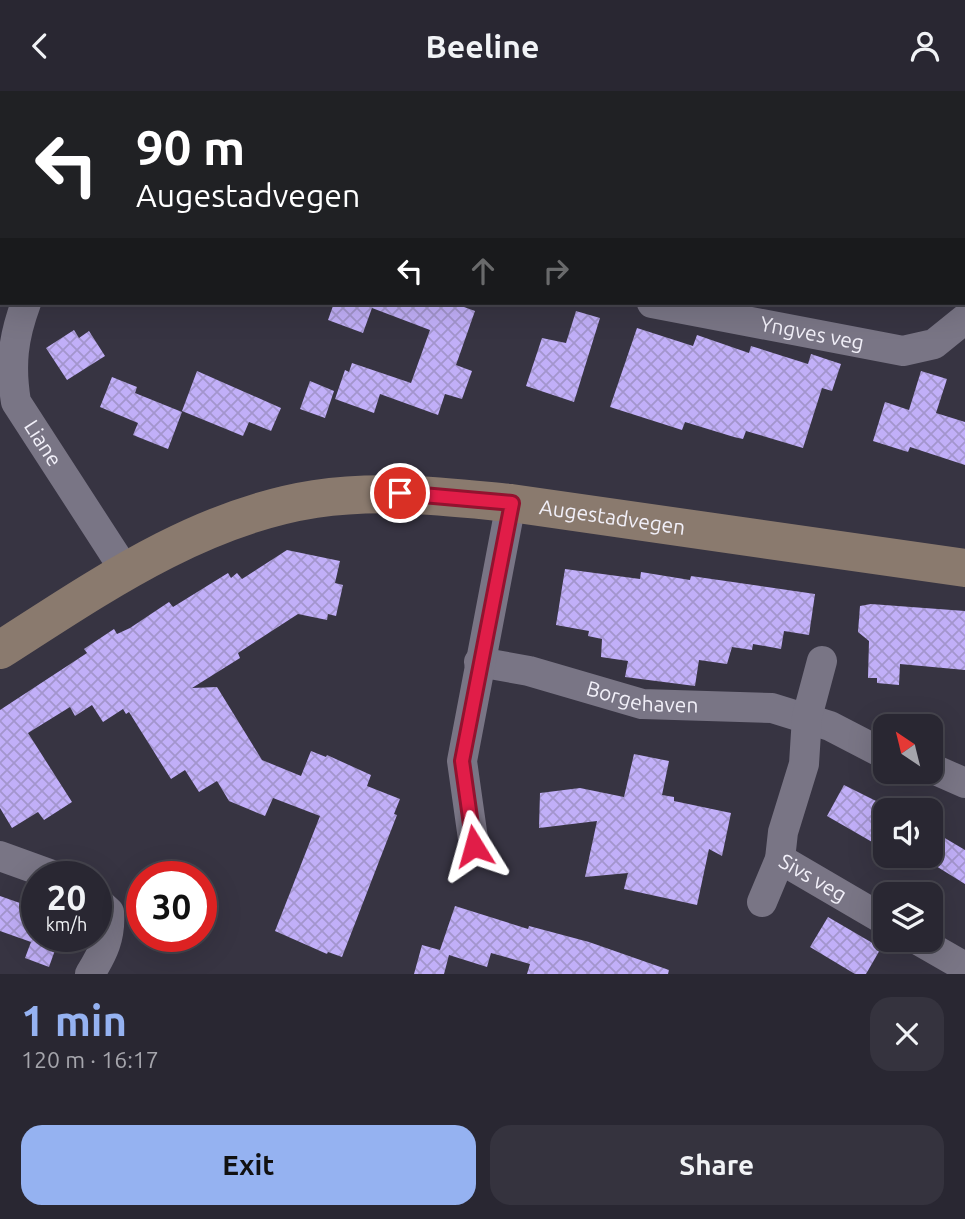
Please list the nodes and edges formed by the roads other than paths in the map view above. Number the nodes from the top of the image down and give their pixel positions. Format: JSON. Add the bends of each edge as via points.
{"nodes":[{"id":1,"x":25,"y":305,"type":"edge"},
{"id":2,"x":662,"y":305,"type":"edge"},
{"id":3,"x":965,"y":319,"type":"edge"},
{"id":4,"x":8,"y":405,"type":"edge"},
{"id":5,"x":512,"y":503,"type":"junction"},
{"id":6,"x":965,"y":568,"type":"edge"},
{"id":7,"x":126,"y":572,"type":"junction"},
{"id":8,"x":0,"y":650,"type":"edge"},
{"id":9,"x":479,"y":661,"type":"junction"},
{"id":10,"x":822,"y":661,"type":"dead end"},
{"id":11,"x":807,"y":717,"type":"junction"},
{"id":12,"x":873,"y":749,"type":"edge"},
{"id":13,"x":943,"y":773,"type":"edge"},
{"id":14,"x":965,"y":783,"type":"edge"},
{"id":15,"x":474,"y":846,"type":"dead end"},
{"id":16,"x":0,"y":856,"type":"edge"},
{"id":17,"x":780,"y":859,"type":"junction"},
{"id":18,"x":21,"y":864,"type":"edge"},
{"id":19,"x":762,"y":902,"type":"dead end"},
{"id":20,"x":873,"y":913,"type":"edge"},
{"id":21,"x":103,"y":952,"type":"edge"},
{"id":22,"x":939,"y":952,"type":"edge"},
{"id":23,"x":965,"y":967,"type":"edge"},
{"id":24,"x":90,"y":974,"type":"edge"}],
"edges":[{"from":1,"to":4,"type":"street","name":"Liane","via":[[12,343]]},
{"from":2,"to":3,"type":"street","name":"Yngves veg","via":[[903,351],[934,344]]},
{"from":4,"to":7,"type":"street","name":"Liane"},
{"from":5,"to":6,"type":"main road","name":"Augestadvegen"},
{"from":5,"to":7,"type":"main road","name":"Augestadvegen","via":[[400,493],[315,499],[221,524]]},
{"from":5,"to":9,"type":"street"},
{"from":7,"to":8,"type":"main road","name":"Augestadvegen"},
{"from":9,"to":11,"type":"street","name":"Borgehaven","via":[[642,704],[753,706]]},
{"from":9,"to":15,"type":"street","via":[[462,761]]},
{"from":10,"to":11,"type":"street"},
{"from":11,"to":12,"type":"street","name":"Borgehaven"},
{"from":11,"to":17,"type":"street","via":[[804,764],[783,832]]},
{"from":13,"to":14,"type":"street"},
{"from":16,"to":18,"type":"street"},
{"from":17,"to":19,"type":"street","name":"Sivs veg"},
{"from":17,"to":20,"type":"street","name":"Sivs veg"},
{"from":21,"to":24,"type":"street"},
{"from":22,"to":23,"type":"street"}]}
